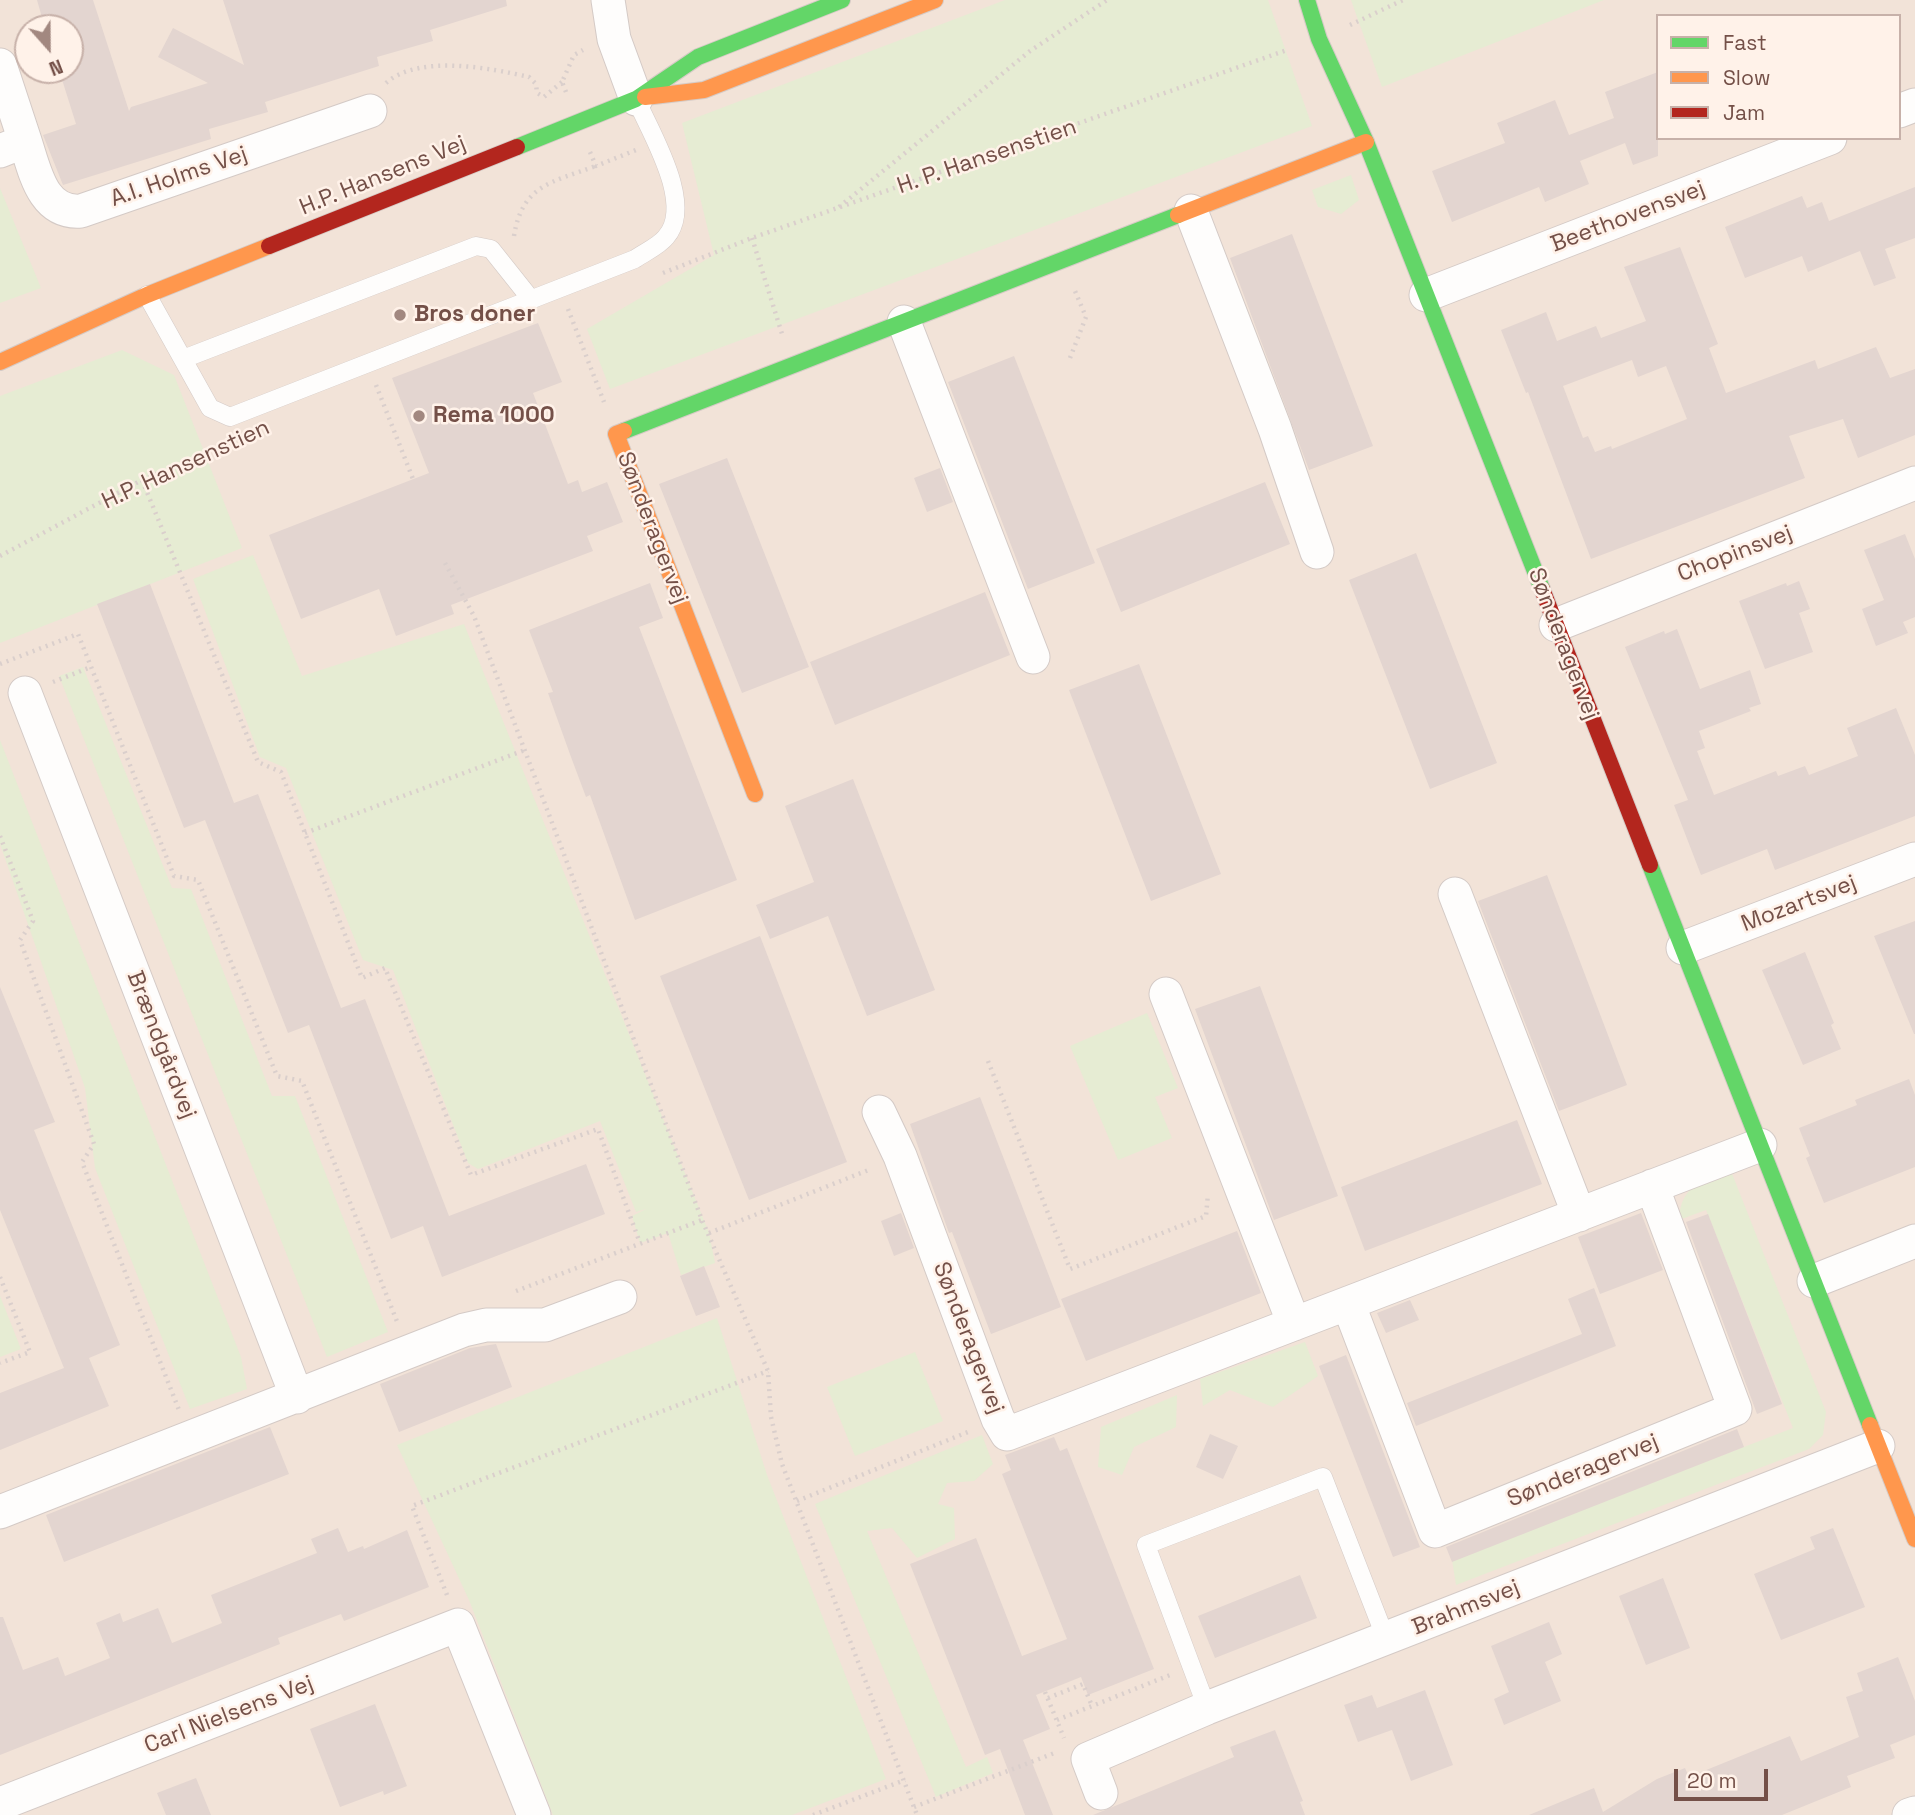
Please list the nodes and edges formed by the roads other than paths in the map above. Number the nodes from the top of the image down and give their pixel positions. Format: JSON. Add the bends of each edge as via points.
{"nodes":[{"id":1,"x":608,"y":0,"type":"edge"},
{"id":2,"x":842,"y":0,"type":"edge"},
{"id":3,"x":935,"y":0,"type":"edge"},
{"id":4,"x":1307,"y":0,"type":"edge"},
{"id":5,"x":0,"y":65,"type":"edge"},
{"id":6,"x":636,"y":99,"type":"junction"},
{"id":7,"x":370,"y":111,"type":"road end"},
{"id":8,"x":1825,"y":140,"type":"edge"},
{"id":9,"x":1366,"y":142,"type":"junction"},
{"id":10,"x":12,"y":146,"type":"edge"},
{"id":11,"x":1191,"y":211,"type":"junction"},
{"id":12,"x":147,"y":295,"type":"junction"},
{"id":13,"x":1426,"y":295,"type":"junction"},
{"id":14,"x":530,"y":298,"type":"junction"},
{"id":15,"x":904,"y":322,"type":"junction"},
{"id":16,"x":40,"y":326,"type":"dead end"},
{"id":17,"x":183,"y":359,"type":"junction"},
{"id":18,"x":0,"y":362,"type":"edge"},
{"id":19,"x":1915,"y":484,"type":"edge"},
{"id":20,"x":1317,"y":552,"type":"dead end"},
{"id":21,"x":1556,"y":625,"type":"junction"},
{"id":22,"x":1033,"y":657,"type":"dead end"},
{"id":23,"x":24,"y":693,"type":"dead end"},
{"id":24,"x":755,"y":794,"type":"dead end"},
{"id":25,"x":1915,"y":859,"type":"edge"},
{"id":26,"x":1455,"y":894,"type":"dead end"},
{"id":27,"x":1683,"y":948,"type":"junction"},
{"id":28,"x":1166,"y":994,"type":"dead end"},
{"id":29,"x":879,"y":1112,"type":"dead end"},
{"id":30,"x":1760,"y":1145,"type":"junction"},
{"id":31,"x":1652,"y":1186,"type":"junction"},
{"id":32,"x":1578,"y":1215,"type":"junction"},
{"id":33,"x":1915,"y":1241,"type":"edge"},
{"id":34,"x":1814,"y":1281,"type":"junction"},
{"id":35,"x":620,"y":1297,"type":"dead end"},
{"id":36,"x":1348,"y":1303,"type":"junction"},
{"id":37,"x":1294,"y":1324,"type":"junction"},
{"id":38,"x":297,"y":1398,"type":"junction"},
{"id":39,"x":1878,"y":1446,"type":"junction"},
{"id":40,"x":0,"y":1512,"type":"edge"},
{"id":41,"x":1915,"y":1539,"type":"edge"},
{"id":42,"x":1386,"y":1639,"type":"junction"},
{"id":43,"x":1207,"y":1708,"type":"junction"},
{"id":44,"x":1101,"y":1793,"type":"dead end"},
{"id":45,"x":0,"y":1804,"type":"edge"},
{"id":46,"x":1915,"y":1813,"type":"edge"},
{"id":47,"x":534,"y":1815,"type":"edge"},
{"id":48,"x":1909,"y":1815,"type":"edge"}],
"edges":[{"from":1,"to":6,"type":"street","via":[[614,39]]},
{"from":2,"to":6,"type":"street","name":"H.P. Hansens Vej","via":[[698,57]]},
{"from":3,"to":6,"type":"street","name":"H.P. Hansens Vej","via":[[704,90]]},
{"from":4,"to":9,"type":"street","name":"Sønderagervej","via":[[1319,39]]},
{"from":5,"to":10,"type":"street","name":"A.I. Holms Vej"},
{"from":6,"to":12,"type":"street","name":"H.P. Hansens Vej"},
{"from":6,"to":14,"type":"lane","via":[[675,190],[676,210],[667,236],[635,259]]},
{"from":7,"to":10,"type":"street","name":"A.I. Holms Vej","via":[[81,211],[60,209]]},
{"from":8,"to":13,"type":"street","name":"Beethovensvej"},
{"from":9,"to":11,"type":"street","name":"Sønderagervej"},
{"from":9,"to":13,"type":"street","name":"Sønderagervej"},
{"from":11,"to":15,"type":"street","name":"Sønderagervej"},
{"from":11,"to":20,"type":"street"},
{"from":12,"to":16,"type":"street","name":"H.P. Hansens Vej"},
{"from":12,"to":17,"type":"lane"},
{"from":12,"to":18,"type":"street","name":"H.P. Hansens Vej"},
{"from":13,"to":21,"type":"street","name":"Sønderagervej"},
{"from":14,"to":17,"type":"lane","via":[[498,256],[484,246],[465,248]]},
{"from":14,"to":17,"type":"lane","via":[[230,417],[210,408]]},
{"from":15,"to":22,"type":"street"},
{"from":15,"to":24,"type":"street","name":"Sønderagervej","via":[[616,434]]},
{"from":19,"to":21,"type":"street","name":"Chopinsvej"},
{"from":21,"to":27,"type":"street","name":"Sønderagervej"},
{"from":23,"to":38,"type":"street","name":"Brændgårdvej"},
{"from":25,"to":27,"type":"street","name":"Mozartsvej"},
{"from":26,"to":32,"type":"street"},
{"from":27,"to":30,"type":"street","name":"Sønderagervej"},
{"from":28,"to":37,"type":"street"},
{"from":29,"to":37,"type":"street","name":"Sønderagervej","via":[[1007,1434]]},
{"from":30,"to":31,"type":"street","name":"Sønderagervej"},
{"from":30,"to":34,"type":"street","name":"Sønderagervej"},
{"from":31,"to":32,"type":"street","name":"Sønderagervej"},
{"from":31,"to":36,"type":"street","name":"Sønderagervej","via":[[1735,1409],[1435,1531]]},
{"from":32,"to":36,"type":"street","name":"Sønderagervej"},
{"from":33,"to":34,"type":"street"},
{"from":34,"to":39,"type":"street","name":"Sønderagervej"},
{"from":35,"to":38,"type":"street","via":[[545,1325],[475,1327]]},
{"from":36,"to":37,"type":"street","name":"Sønderagervej"},
{"from":38,"to":40,"type":"street"},
{"from":39,"to":41,"type":"street","name":"Sønderagervej"},
{"from":39,"to":42,"type":"street","name":"Brahmsvej"},
{"from":42,"to":43,"type":"street","name":"Brahmsvej"},
{"from":42,"to":43,"type":"lane","via":[[1323,1477],[1146,1545]]},
{"from":43,"to":44,"type":"street","name":"Brahmsvej","via":[[1088,1759]]},
{"from":45,"to":47,"type":"street","name":"Carl Nielsens Vej","via":[[458,1625]]},
{"from":46,"to":48,"type":"street"}]}
